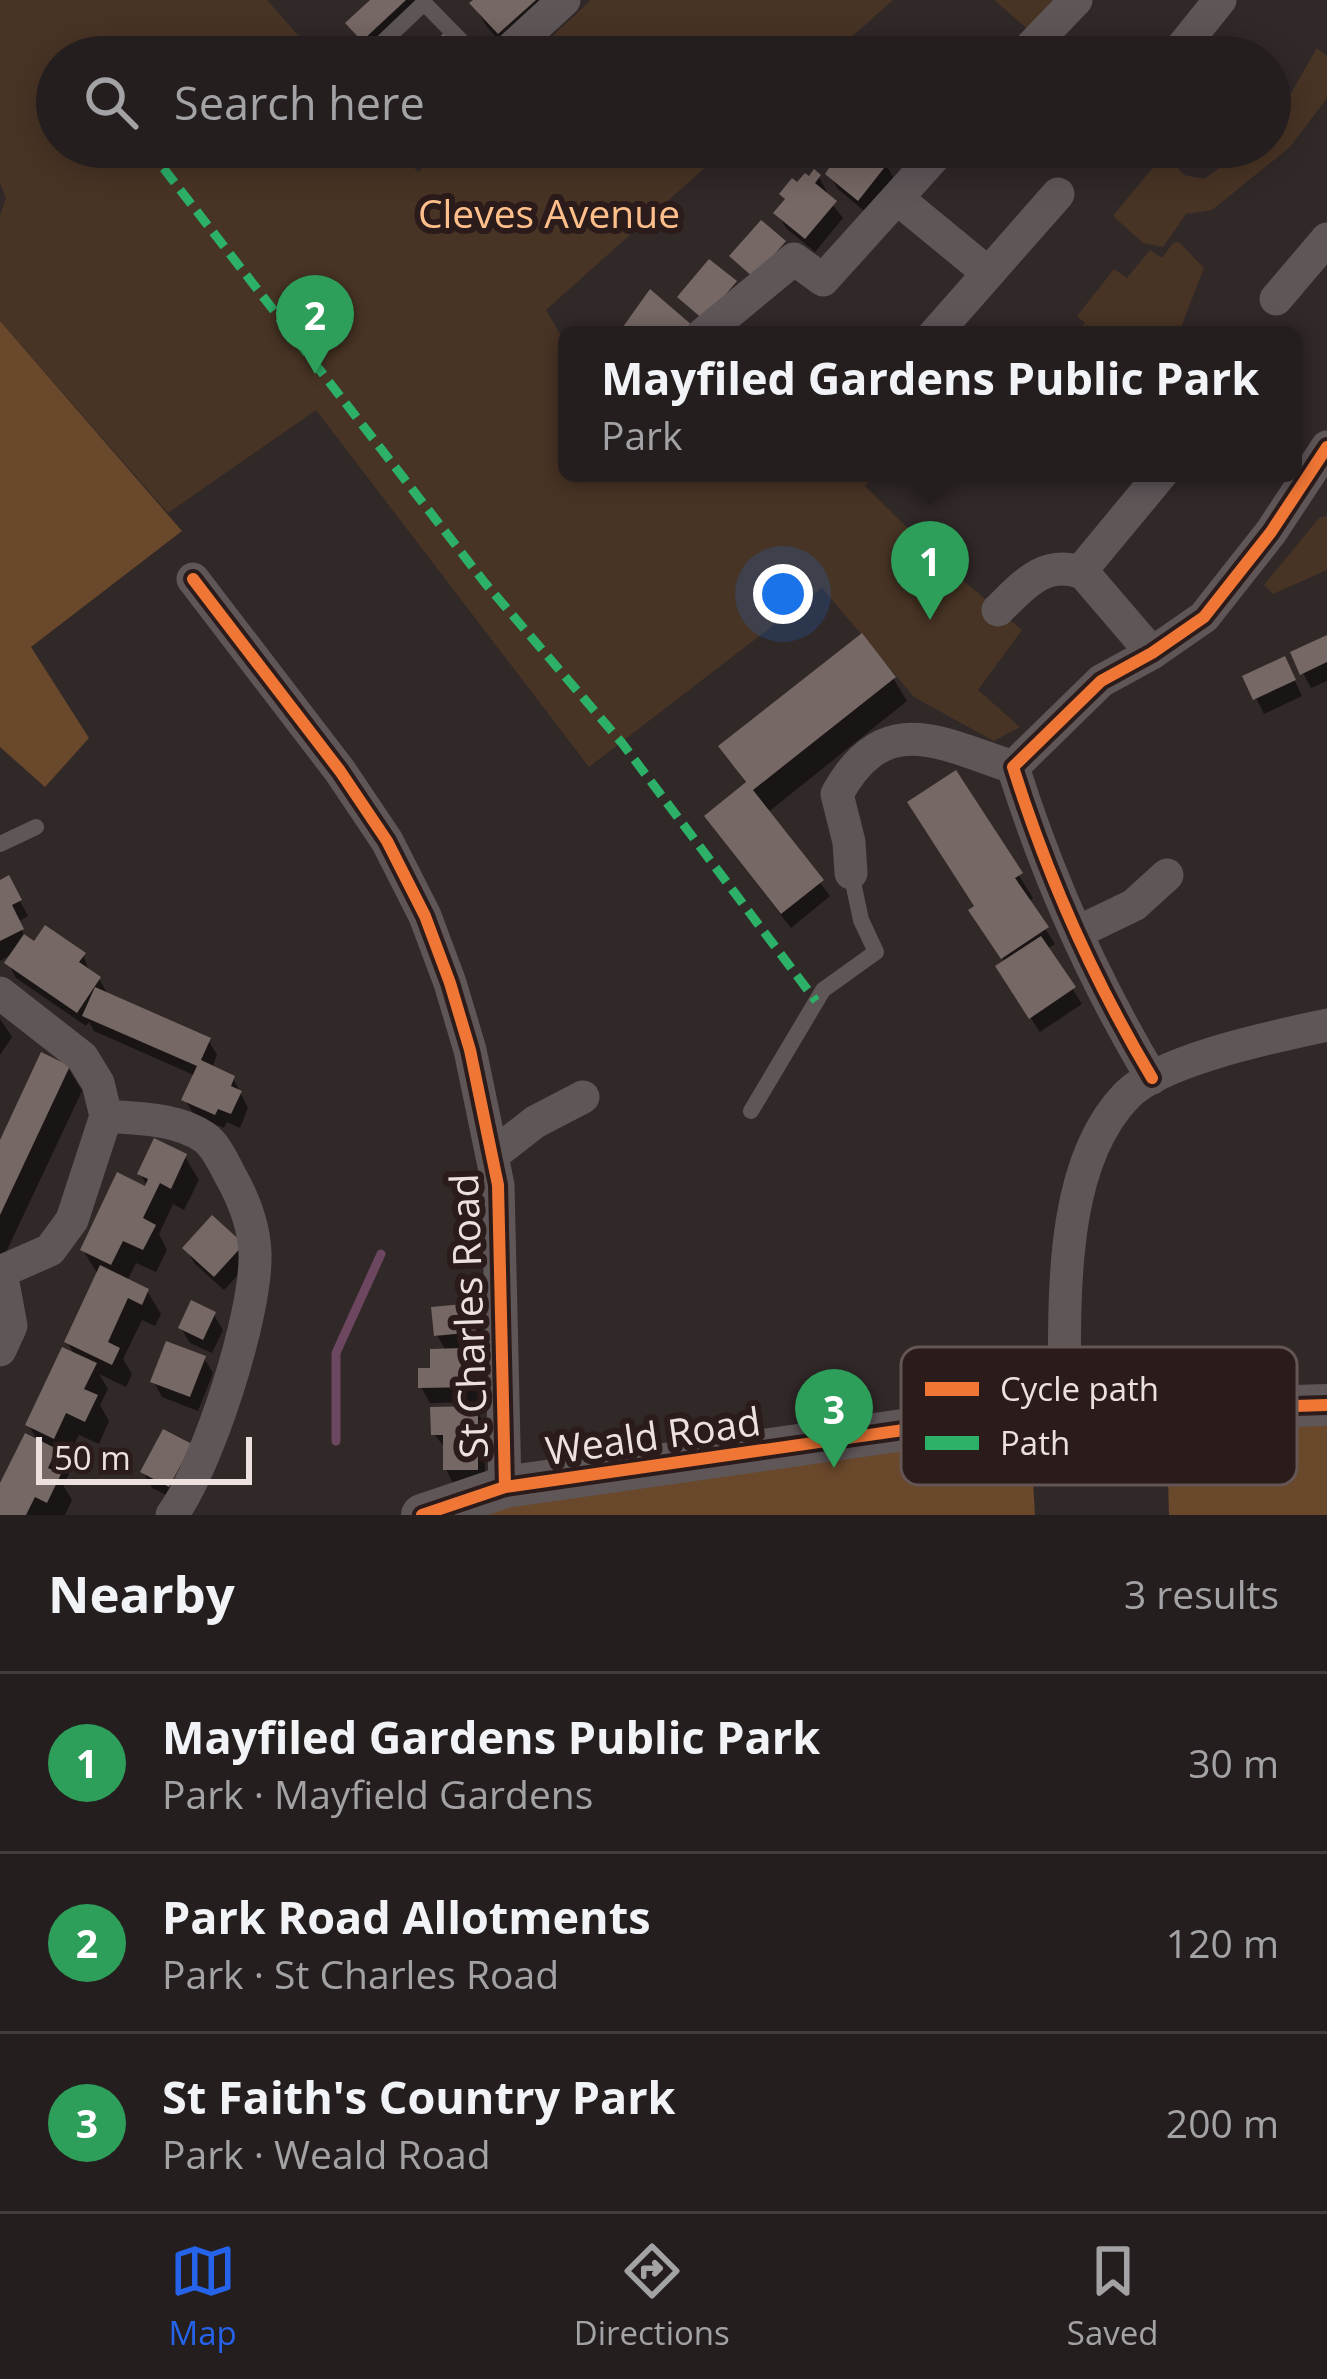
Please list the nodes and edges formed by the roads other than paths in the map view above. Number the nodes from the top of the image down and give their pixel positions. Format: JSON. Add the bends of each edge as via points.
{"nodes":[{"id":1,"x":564,"y":0,"type":"edge"},
{"id":2,"x":1076,"y":0,"type":"edge"},
{"id":3,"x":1220,"y":0,"type":"edge"},
{"id":4,"x":389,"y":36,"type":"edge"},
{"id":5,"x":456,"y":36,"type":"edge"},
{"id":6,"x":525,"y":36,"type":"edge"},
{"id":7,"x":1041,"y":36,"type":"edge"},
{"id":8,"x":1191,"y":36,"type":"edge"},
{"id":9,"x":925,"y":168,"type":"edge"},
{"id":10,"x":1058,"y":194,"type":"dead end"},
{"id":11,"x":898,"y":199,"type":"junction"},
{"id":12,"x":1327,"y":239,"type":"edge"},
{"id":13,"x":988,"y":273,"type":"junction"},
{"id":14,"x":1276,"y":299,"type":"dead end"},
{"id":15,"x":712,"y":326,"type":"edge"},
{"id":16,"x":942,"y":326,"type":"edge"},
{"id":17,"x":1327,"y":446,"type":"edge"},
{"id":18,"x":1154,"y":482,"type":"edge"},
{"id":19,"x":1317,"y":487,"type":"edge"},
{"id":20,"x":1080,"y":569,"type":"junction"},
{"id":21,"x":193,"y":579,"type":"dead end"},
{"id":22,"x":998,"y":610,"type":"dead end"},
{"id":23,"x":1152,"y":653,"type":"junction"},
{"id":24,"x":1013,"y":767,"type":"junction"},
{"id":25,"x":36,"y":827,"type":"dead end"},
{"id":26,"x":0,"y":844,"type":"edge"},
{"id":27,"x":850,"y":873,"type":"joint"},
{"id":28,"x":1167,"y":875,"type":"dead end"},
{"id":29,"x":1078,"y":932,"type":"junction"},
{"id":30,"x":0,"y":993,"type":"edge"},
{"id":31,"x":1327,"y":1025,"type":"edge"},
{"id":32,"x":1152,"y":1078,"type":"junction"},
{"id":33,"x":583,"y":1096,"type":"dead end"},
{"id":34,"x":752,"y":1111,"type":"dead end"},
{"id":35,"x":106,"y":1116,"type":"junction"},
{"id":36,"x":494,"y":1154,"type":"junction"},
{"id":37,"x":0,"y":1272,"type":"edge"},
{"id":38,"x":1065,"y":1347,"type":"edge"},
{"id":39,"x":0,"y":1350,"type":"edge"},
{"id":40,"x":1297,"y":1406,"type":"edge"},
{"id":41,"x":1327,"y":1406,"type":"edge"},
{"id":42,"x":901,"y":1430,"type":"edge"},
{"id":43,"x":506,"y":1487,"type":"junction"},
{"id":44,"x":172,"y":1515,"type":"edge"},
{"id":45,"x":422,"y":1515,"type":"edge"}],
"edges":[{"from":1,"to":6,"type":"street"},
{"from":2,"to":7,"type":"street"},
{"from":3,"to":8,"type":"street"},
{"from":4,"to":5,"type":"lane","via":[[424,3]]},
{"from":9,"to":11,"type":"street"},
{"from":10,"to":13,"type":"street"},
{"from":11,"to":13,"type":"street"},
{"from":11,"to":15,"type":"street","via":[[823,280],[794,259]]},
{"from":12,"to":14,"type":"street"},
{"from":13,"to":16,"type":"street"},
{"from":17,"to":19,"type":"street"},
{"from":18,"to":20,"type":"street"},
{"from":19,"to":23,"type":"street","via":[[1204,617]]},
{"from":20,"to":22,"type":"street","via":[[1036,574]]},
{"from":20,"to":23,"type":"street"},
{"from":21,"to":36,"type":"street","name":"St Charles Road","via":[[387,841],[450,983]]},
{"from":23,"to":24,"type":"street","via":[[1102,681]]},
{"from":24,"to":27,"type":"street","via":[[919,737],[898,737],[870,755],[837,794]]},
{"from":24,"to":29,"type":"street"},
{"from":25,"to":26,"type":"lane"},
{"from":27,"to":34,"type":"lane","via":[[876,952],[823,990]]},
{"from":28,"to":29,"type":"street","via":[[1134,905]]},
{"from":29,"to":32,"type":"street"},
{"from":30,"to":35,"type":"street","via":[[82,1057]]},
{"from":31,"to":32,"type":"street","via":[[1230,1047]]},
{"from":32,"to":38,"type":"street","via":[[1127,1094],[1084,1170],[1066,1256]]},
{"from":33,"to":36,"type":"street"},
{"from":35,"to":37,"type":"street","via":[[72,1220],[50,1250]]},
{"from":35,"to":44,"type":"street","via":[[180,1125],[208,1139],[250,1222],[255,1255],[242,1336],[215,1422]]},
{"from":36,"to":43,"type":"street","name":"St Charles Road"},
{"from":37,"to":39,"type":"street","via":[[11,1326]]},
{"from":40,"to":41,"type":"street","name":"Weald Road"},
{"from":42,"to":43,"type":"street","name":"Weald Road"},
{"from":43,"to":45,"type":"street","name":"Weald Road"}]}
